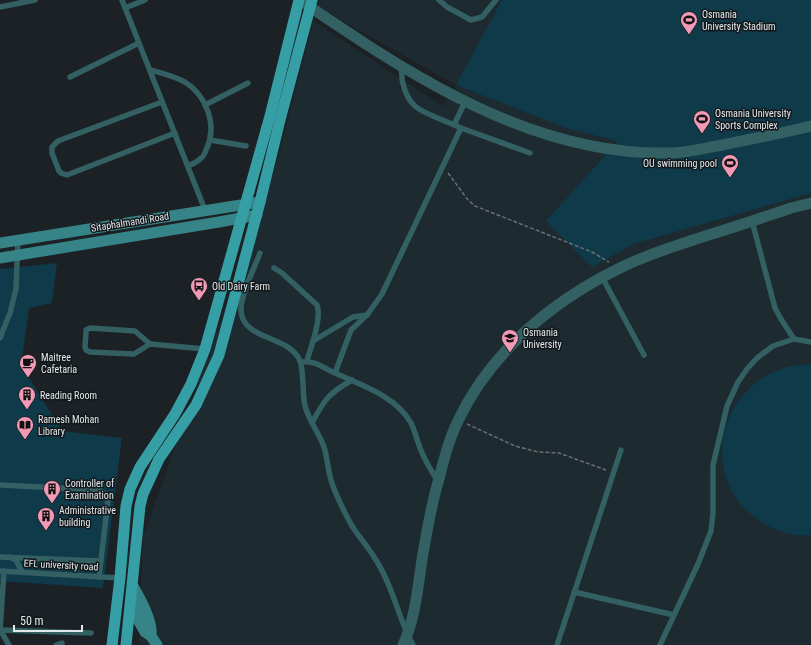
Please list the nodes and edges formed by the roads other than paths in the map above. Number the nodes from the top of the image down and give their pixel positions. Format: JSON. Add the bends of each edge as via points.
{"nodes":[{"id":1,"x":35,"y":0,"type":"edge"},
{"id":2,"x":122,"y":0,"type":"edge"},
{"id":3,"x":145,"y":0,"type":"edge"},
{"id":4,"x":439,"y":0,"type":"edge"},
{"id":5,"x":496,"y":0,"type":"edge"},
{"id":6,"x":305,"y":2,"type":"edge"},
{"id":7,"x":0,"y":7,"type":"edge"},
{"id":8,"x":125,"y":8,"type":"junction"},
{"id":9,"x":139,"y":43,"type":"junction"},
{"id":10,"x":402,"y":67,"type":"junction"},
{"id":11,"x":150,"y":70,"type":"junction"},
{"id":12,"x":70,"y":77,"type":"dead end"},
{"id":13,"x":248,"y":82,"type":"dead end"},
{"id":14,"x":162,"y":102,"type":"junction"},
{"id":15,"x":465,"y":102,"type":"junction"},
{"id":16,"x":205,"y":105,"type":"junction"},
{"id":17,"x":454,"y":125,"type":"junction"},
{"id":18,"x":811,"y":126,"type":"edge"},
{"id":19,"x":461,"y":128,"type":"junction"},
{"id":20,"x":175,"y":133,"type":"junction"},
{"id":21,"x":210,"y":140,"type":"junction"},
{"id":22,"x":246,"y":146,"type":"dead end"},
{"id":23,"x":530,"y":153,"type":"dead end"},
{"id":24,"x":188,"y":166,"type":"junction"},
{"id":25,"x":260,"y":202,"type":"junction"},
{"id":26,"x":811,"y":203,"type":"edge"},
{"id":27,"x":245,"y":204,"type":"junction"},
{"id":28,"x":205,"y":210,"type":"junction"},
{"id":29,"x":257,"y":215,"type":"junction"},
{"id":30,"x":241,"y":217,"type":"junction"},
{"id":31,"x":752,"y":221,"type":"junction"},
{"id":32,"x":18,"y":240,"type":"junction"},
{"id":33,"x":0,"y":242,"type":"edge"},
{"id":34,"x":260,"y":253,"type":"dead end"},
{"id":35,"x":17,"y":255,"type":"junction"},
{"id":36,"x":0,"y":258,"type":"edge"},
{"id":37,"x":274,"y":268,"type":"dead end"},
{"id":38,"x":602,"y":277,"type":"junction"},
{"id":39,"x":367,"y":315,"type":"junction"},
{"id":40,"x":0,"y":338,"type":"edge"},
{"id":41,"x":794,"y":339,"type":"junction"},
{"id":42,"x":313,"y":341,"type":"junction"},
{"id":43,"x":811,"y":342,"type":"edge"},
{"id":44,"x":150,"y":344,"type":"junction"},
{"id":45,"x":205,"y":349,"type":"junction"},
{"id":46,"x":644,"y":355,"type":"dead end"},
{"id":47,"x":307,"y":361,"type":"junction"},
{"id":48,"x":301,"y":362,"type":"junction"},
{"id":49,"x":335,"y":373,"type":"junction"},
{"id":50,"x":352,"y":380,"type":"junction"},
{"id":51,"x":312,"y":423,"type":"junction"},
{"id":52,"x":621,"y":450,"type":"dead end"},
{"id":53,"x":438,"y":482,"type":"junction"},
{"id":54,"x":0,"y":485,"type":"edge"},
{"id":55,"x":0,"y":557,"type":"edge"},
{"id":56,"x":10,"y":557,"type":"junction"},
{"id":57,"x":101,"y":561,"type":"junction"},
{"id":58,"x":2,"y":571,"type":"edge"},
{"id":59,"x":22,"y":572,"type":"junction"},
{"id":60,"x":99,"y":577,"type":"junction"},
{"id":61,"x":120,"y":578,"type":"junction"},
{"id":62,"x":131,"y":583,"type":"junction"},
{"id":63,"x":574,"y":592,"type":"junction"},
{"id":64,"x":674,"y":615,"type":"junction"},
{"id":65,"x":0,"y":630,"type":"edge"},
{"id":66,"x":91,"y":633,"type":"dead end"},
{"id":67,"x":154,"y":640,"type":"edge"},
{"id":68,"x":408,"y":642,"type":"edge"},
{"id":69,"x":9,"y":645,"type":"edge"},
{"id":70,"x":112,"y":645,"type":"edge"},
{"id":71,"x":126,"y":645,"type":"edge"},
{"id":72,"x":557,"y":645,"type":"edge"},
{"id":73,"x":660,"y":645,"type":"edge"}],
"edges":[{"from":1,"to":7,"type":"lane"},
{"from":2,"to":8,"type":"lane"},
{"from":3,"to":8,"type":"lane"},
{"from":4,"to":5,"type":"lane","via":[[471,20],[482,17]]},
{"from":6,"to":10,"type":"street"},
{"from":6,"to":25,"type":"main road"},
{"from":6,"to":27,"type":"main road"},
{"from":8,"to":9,"type":"lane"},
{"from":9,"to":11,"type":"lane"},
{"from":9,"to":12,"type":"lane"},
{"from":10,"to":15,"type":"street"},
{"from":10,"to":17,"type":"lane","via":[[404,85],[411,101],[418,109]]},
{"from":11,"to":14,"type":"lane"},
{"from":11,"to":16,"type":"lane","via":[[185,82]]},
{"from":13,"to":16,"type":"lane"},
{"from":14,"to":20,"type":"lane"},
{"from":14,"to":20,"type":"lane","via":[[58,141],[52,147],[52,153],[59,171],[67,175]]},
{"from":15,"to":17,"type":"lane"},
{"from":15,"to":18,"type":"street","via":[[517,125],[554,137],[603,149],[631,152],[670,153],[700,149]]},
{"from":16,"to":21,"type":"lane","via":[[210,119]]},
{"from":17,"to":19,"type":"lane"},
{"from":19,"to":23,"type":"lane"},
{"from":19,"to":39,"type":"lane","via":[[382,294]]},
{"from":20,"to":24,"type":"lane"},
{"from":21,"to":22,"type":"lane"},
{"from":21,"to":24,"type":"lane","via":[[202,158]]},
{"from":24,"to":28,"type":"lane"},
{"from":25,"to":27,"type":"main road","name":"Sitaphalmandi Road"},
{"from":25,"to":29,"type":"main road"},
{"from":26,"to":31,"type":"street"},
{"from":27,"to":28,"type":"main road","name":"Sitaphalmandi Road"},
{"from":27,"to":30,"type":"main road"},
{"from":28,"to":32,"type":"main road","name":"Sitaphalmandi Road"},
{"from":29,"to":30,"type":"main road","name":"Sitaphalmandi Road"},
{"from":29,"to":62,"type":"main road","via":[[219,355],[196,405],[159,460],[143,494]]},
{"from":30,"to":35,"type":"main road","name":"Sitaphalmandi Road"},
{"from":30,"to":45,"type":"main road"},
{"from":31,"to":38,"type":"street","via":[[665,250]]},
{"from":31,"to":41,"type":"lane","via":[[775,308]]},
{"from":32,"to":33,"type":"main road","name":"Sitaphalmandi Road"},
{"from":32,"to":35,"type":"lane"},
{"from":34,"to":48,"type":"lane","via":[[243,298],[241,311],[245,322],[256,333],[290,347],[297,353]]},
{"from":35,"to":36,"type":"main road","name":"Sitaphalmandi Road"},
{"from":35,"to":40,"type":"lane","via":[[14,301]]},
{"from":37,"to":42,"type":"lane","via":[[317,305],[319,318]]},
{"from":38,"to":46,"type":"lane"},
{"from":38,"to":53,"type":"street","via":[[578,290],[547,313],[500,356],[472,393],[448,446]]},
{"from":39,"to":42,"type":"lane","via":[[353,317]]},
{"from":39,"to":49,"type":"lane","via":[[351,330]]},
{"from":41,"to":43,"type":"lane"},
{"from":41,"to":64,"type":"lane","via":[[773,346],[757,358],[738,382],[727,406],[713,465],[711,531]]},
{"from":42,"to":47,"type":"lane"},
{"from":44,"to":44,"type":"lane","via":[[134,354],[90,352],[85,347],[86,330],[90,328],[135,331]]},
{"from":44,"to":45,"type":"lane"},
{"from":45,"to":61,"type":"main road","via":[[175,414],[140,467],[130,489],[126,506]]},
{"from":47,"to":48,"type":"lane"},
{"from":47,"to":49,"type":"lane"},
{"from":48,"to":51,"type":"lane","via":[[303,393]]},
{"from":49,"to":50,"type":"lane"},
{"from":50,"to":51,"type":"lane","via":[[329,396]]},
{"from":50,"to":53,"type":"lane","via":[[381,395],[403,413],[411,423],[422,455]]},
{"from":51,"to":68,"type":"lane","via":[[323,447],[332,485],[353,528],[370,550],[386,579]]},
{"from":52,"to":63,"type":"lane"},
{"from":53,"to":68,"type":"street"},
{"from":54,"to":57,"type":"lane","via":[[103,492],[108,500]]},
{"from":55,"to":56,"type":"lane"},
{"from":56,"to":57,"type":"lane"},
{"from":56,"to":59,"type":"lane","via":[[16,560]]},
{"from":57,"to":60,"type":"lane"},
{"from":58,"to":59,"type":"lane","name":"EFL university road"},
{"from":58,"to":65,"type":"lane"},
{"from":59,"to":60,"type":"lane","name":"EFL university road"},
{"from":60,"to":61,"type":"lane","name":"EFL university road"},
{"from":61,"to":62,"type":"main road"},
{"from":61,"to":70,"type":"main road"},
{"from":62,"to":67,"type":"main road","via":[[142,602]]},
{"from":62,"to":71,"type":"main road"},
{"from":63,"to":64,"type":"lane"},
{"from":63,"to":72,"type":"lane"},
{"from":64,"to":73,"type":"lane"},
{"from":65,"to":66,"type":"lane"},
{"from":65,"to":69,"type":"lane"}]}
